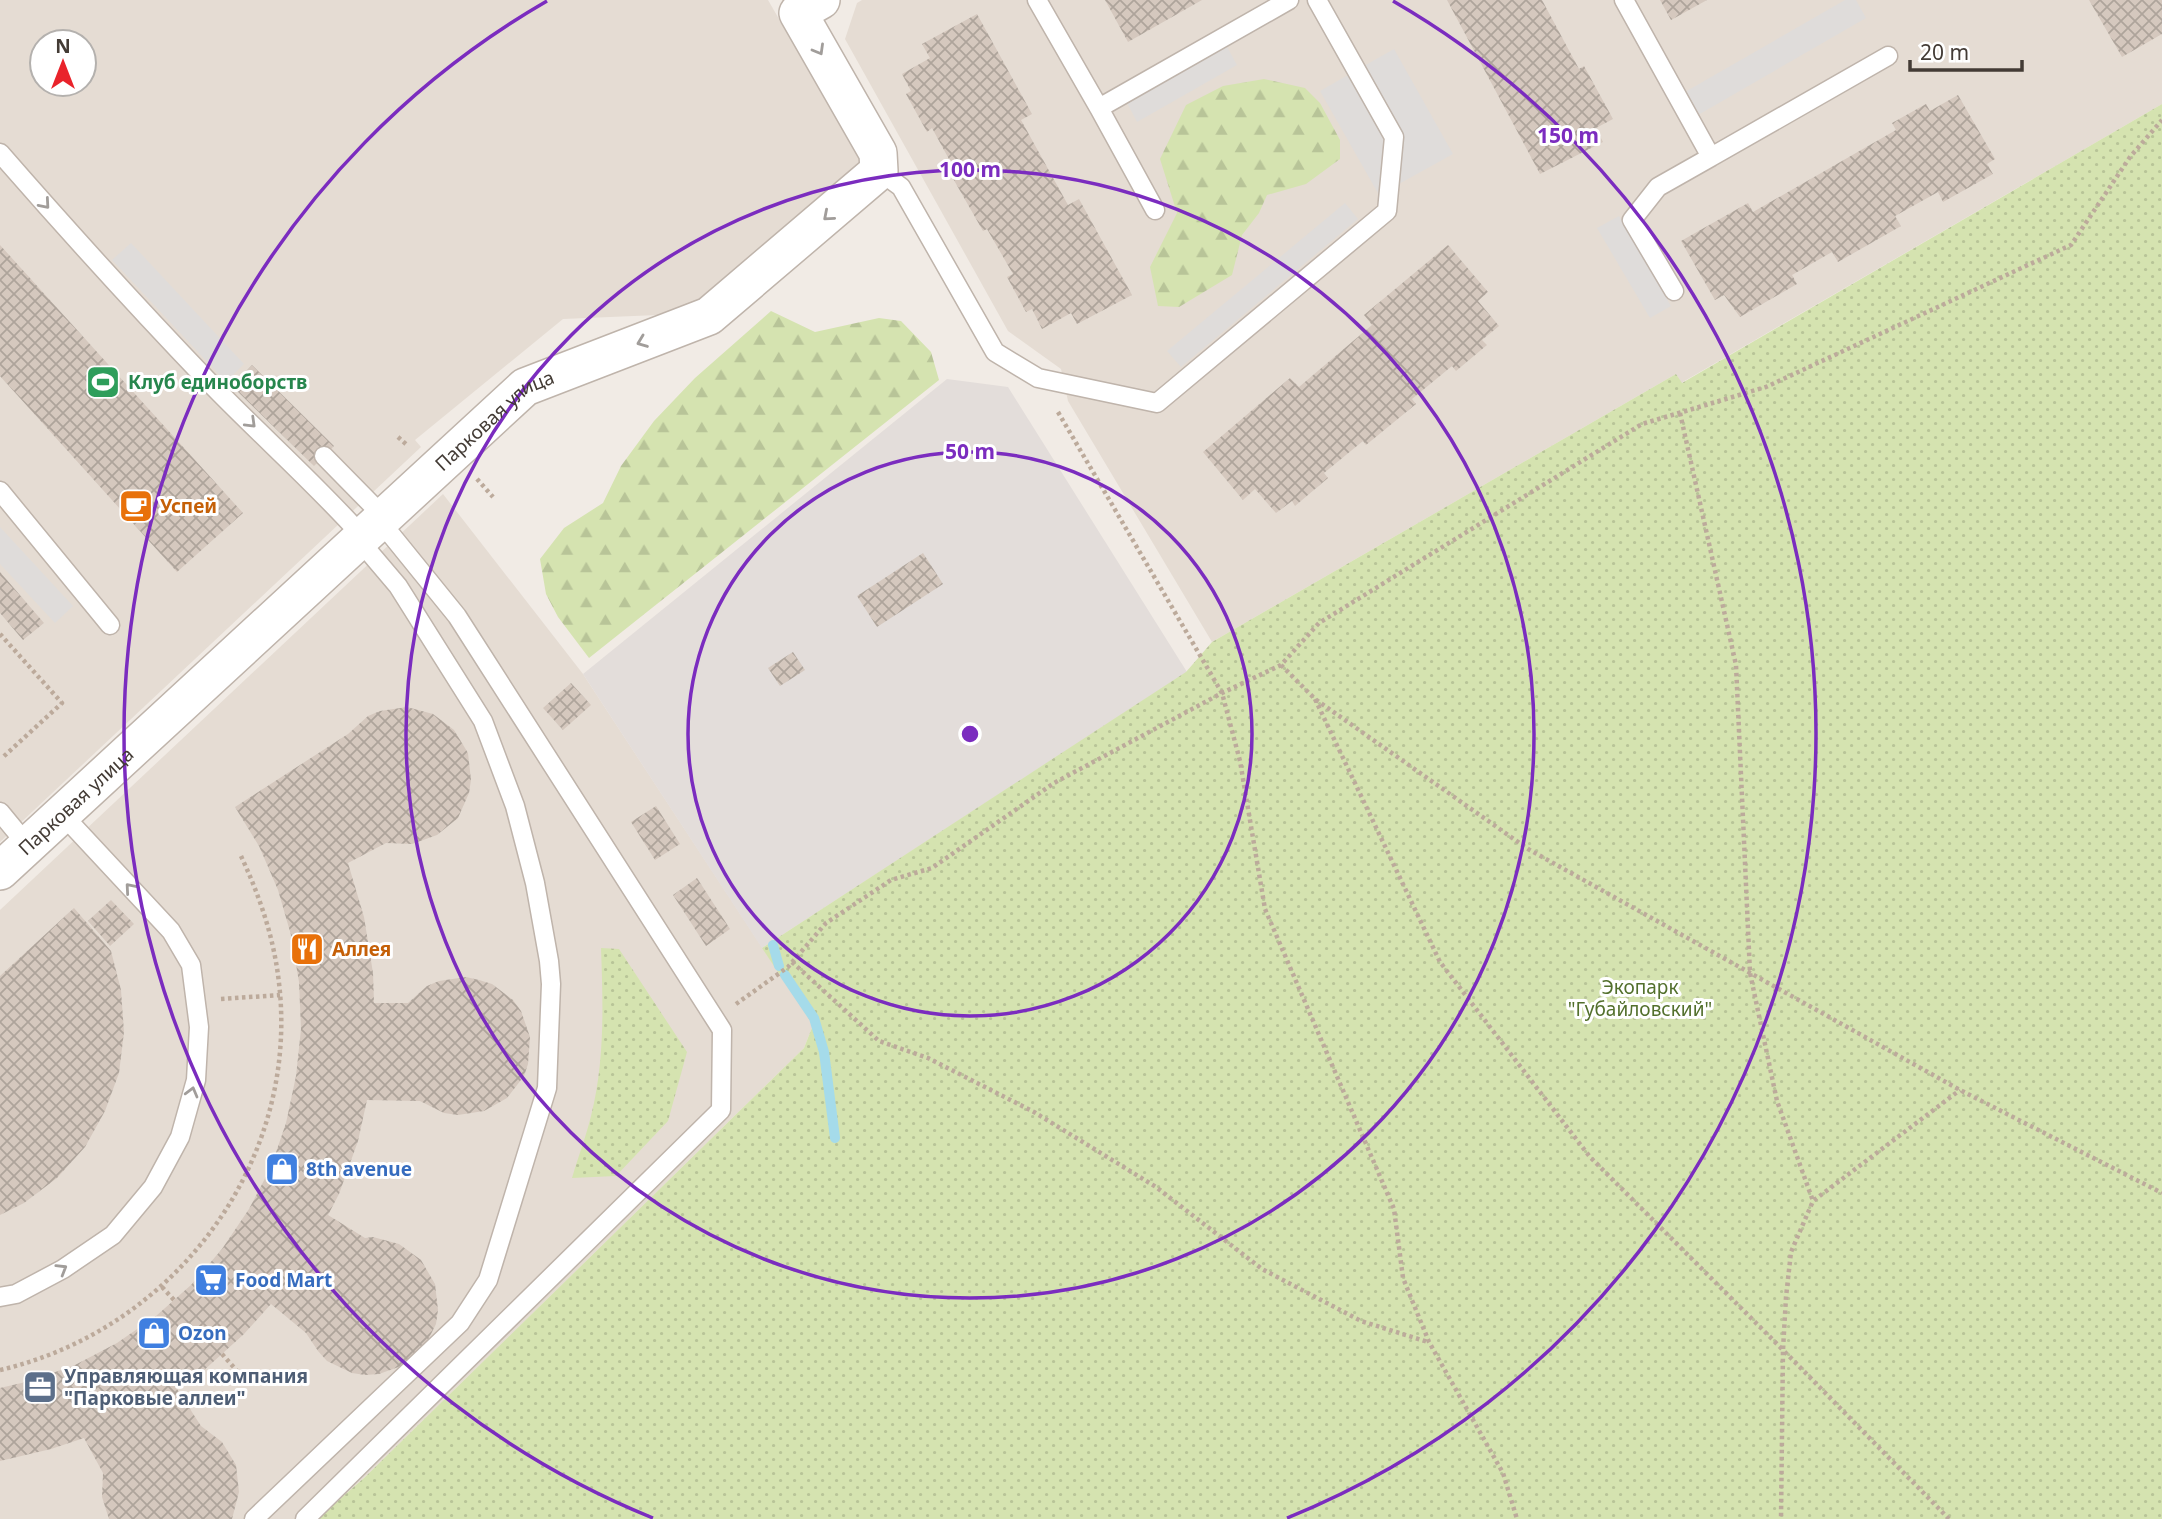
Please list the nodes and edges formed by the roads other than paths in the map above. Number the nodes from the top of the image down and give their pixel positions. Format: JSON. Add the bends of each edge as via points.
{"nodes":[{"id":1,"x":1037,"y":0,"type":"edge"},
{"id":2,"x":1289,"y":0,"type":"edge"},
{"id":3,"x":1317,"y":0,"type":"edge"},
{"id":4,"x":1624,"y":0,"type":"edge"},
{"id":5,"x":800,"y":4,"type":"edge"},
{"id":6,"x":1888,"y":56,"type":"dead end"},
{"id":7,"x":1099,"y":108,"type":"junction"},
{"id":8,"x":0,"y":153,"type":"edge"},
{"id":9,"x":1711,"y":157,"type":"junction"},
{"id":10,"x":879,"y":171,"type":"junction"},
{"id":11,"x":1155,"y":210,"type":"dead end"},
{"id":12,"x":1674,"y":291,"type":"dead end"},
{"id":13,"x":324,"y":456,"type":"dead end"},
{"id":14,"x":0,"y":491,"type":"edge"},
{"id":15,"x":371,"y":529,"type":"junction"},
{"id":16,"x":110,"y":625,"type":"dead end"},
{"id":17,"x":0,"y":812,"type":"edge"},
{"id":18,"x":62,"y":814,"type":"junction"},
{"id":19,"x":28,"y":846,"type":"junction"},
{"id":20,"x":0,"y":871,"type":"edge"},
{"id":21,"x":0,"y":1297,"type":"edge"},
{"id":22,"x":254,"y":1519,"type":"edge"},
{"id":23,"x":305,"y":1519,"type":"edge"}],
"edges":[{"from":1,"to":7,"type":"lane"},
{"from":2,"to":7,"type":"lane"},
{"from":3,"to":10,"type":"lane","via":[[1394,137],[1387,211],[1157,403],[1038,378],[995,352],[901,187]]},
{"from":4,"to":9,"type":"lane"},
{"from":5,"to":10,"type":"street","one_way":true,"via":[[878,153]]},
{"from":6,"to":9,"type":"lane"},
{"from":7,"to":11,"type":"lane"},
{"from":8,"to":15,"type":"lane","one_way":true,"via":[[210,383],[330,500]]},
{"from":9,"to":12,"type":"lane","via":[[1658,187],[1632,219]]},
{"from":10,"to":15,"type":"street","name":"Парковая улица","one_way":true,"via":[[709,316],[525,387]]},
{"from":13,"to":15,"type":"lane"},
{"from":14,"to":16,"type":"lane"},
{"from":15,"to":18,"type":"street","name":"Парковая улица"},
{"from":15,"to":22,"type":"lane","via":[[398,586],[483,721],[515,806],[549,961],[547,1088],[488,1280],[460,1322]]},
{"from":15,"to":23,"type":"lane","via":[[457,616],[722,1030],[721,1110]]},
{"from":17,"to":19,"type":"lane"},
{"from":18,"to":19,"type":"street","name":"Парковая улица"},
{"from":21,"to":18,"type":"lane","one_way":true,"via":[[16,1294],[63,1269],[113,1235],[153,1188],[180,1137],[196,1080],[199,1027],[191,965],[171,931]]},
{"from":19,"to":20,"type":"street","name":"Парковая улица"}]}
